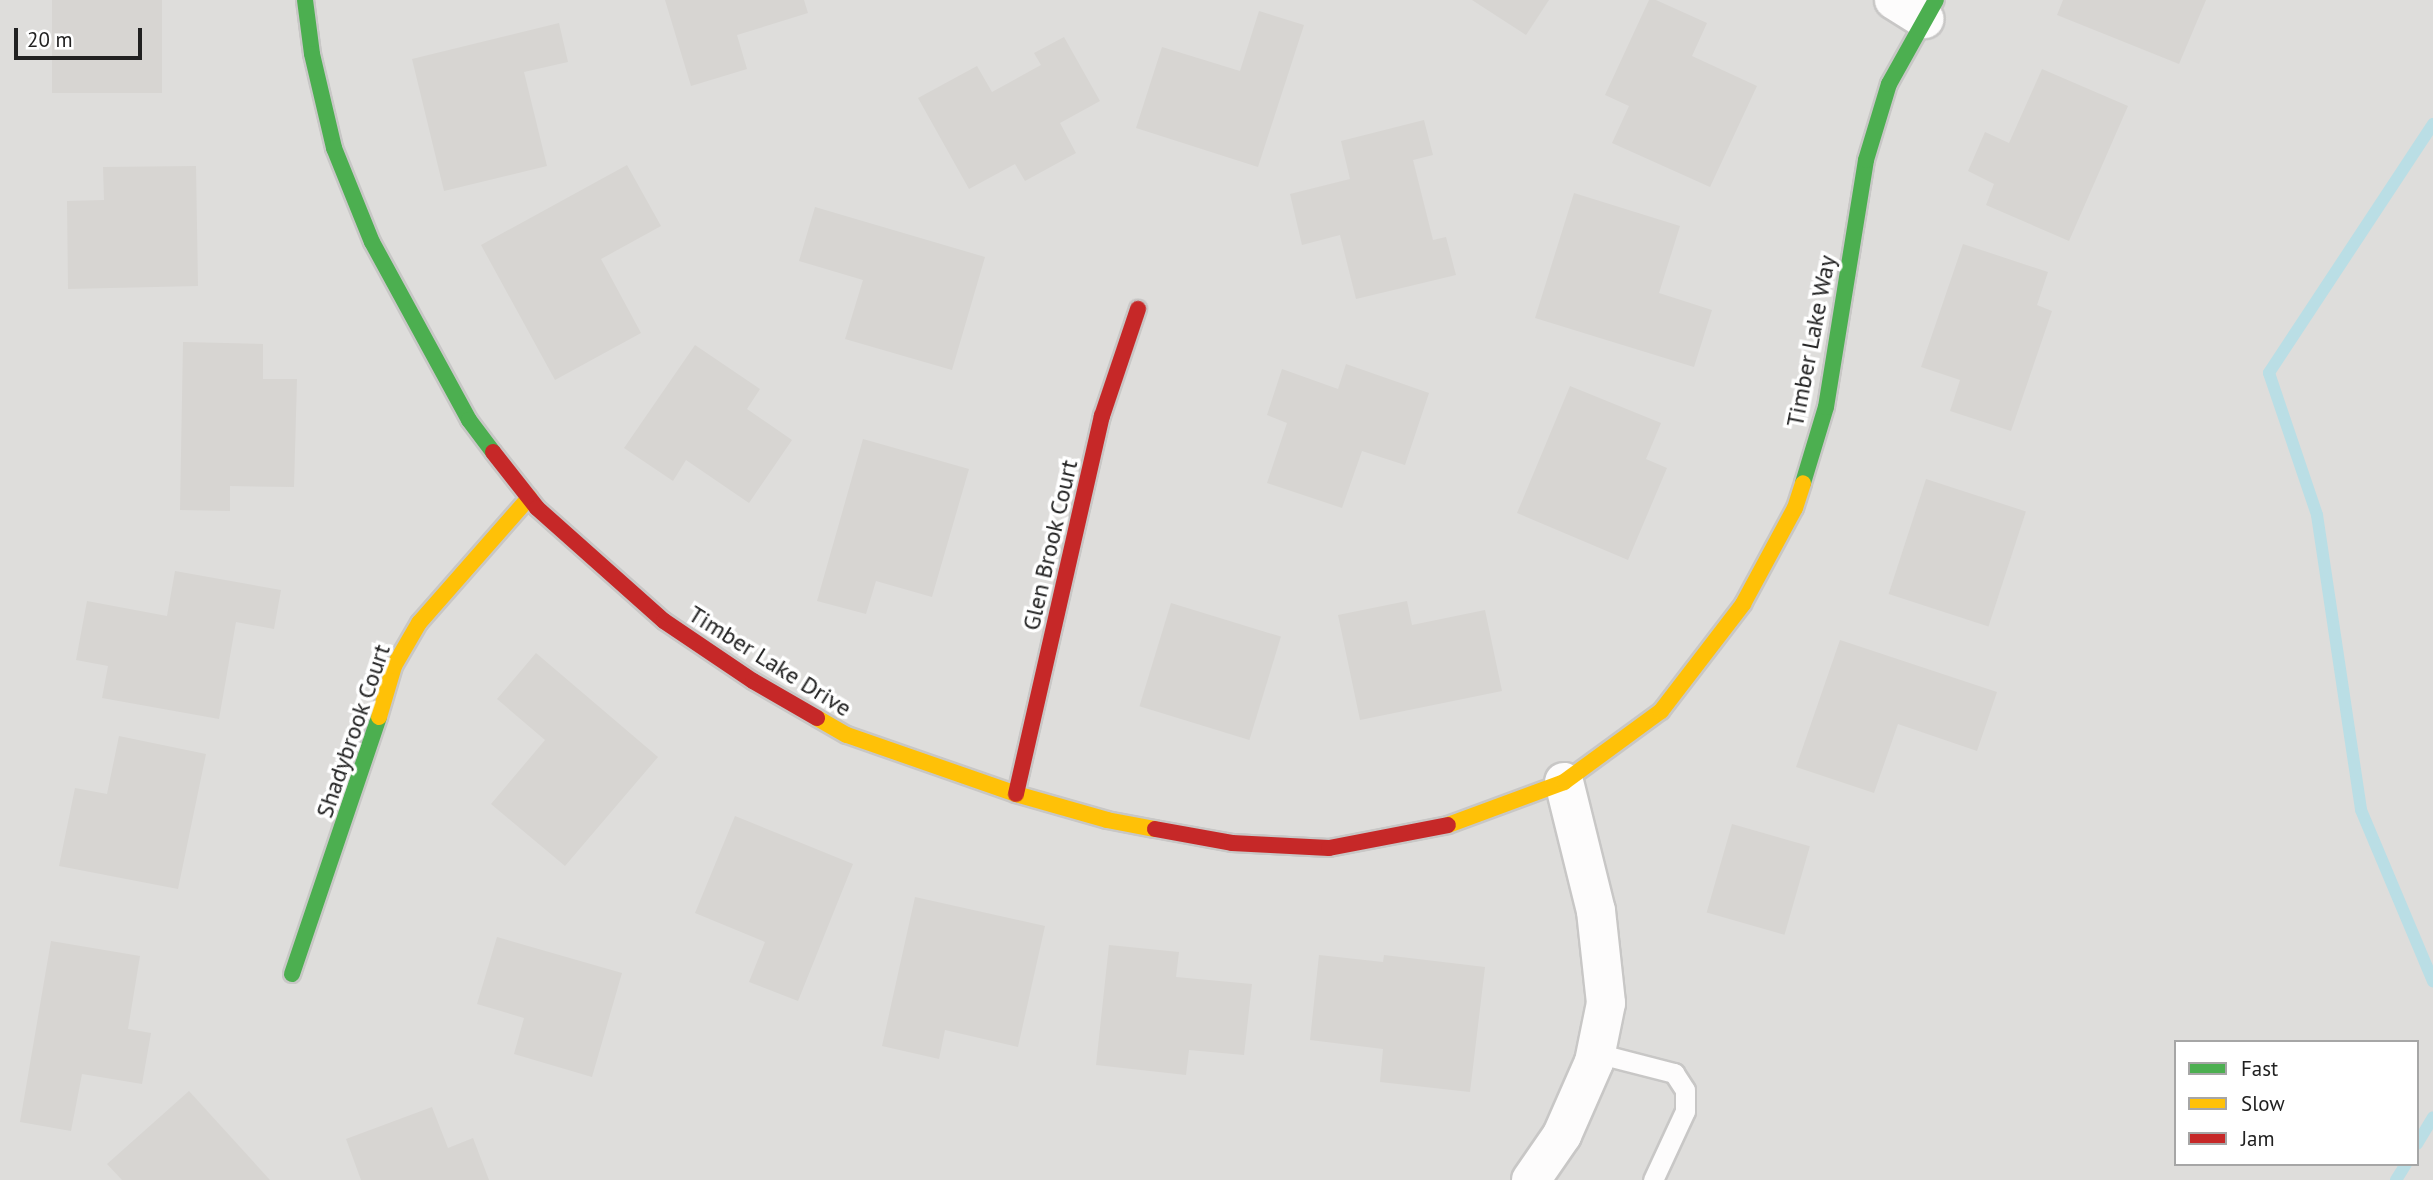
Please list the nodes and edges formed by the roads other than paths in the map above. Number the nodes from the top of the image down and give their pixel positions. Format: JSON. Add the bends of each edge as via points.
{"nodes":[{"id":1,"x":305,"y":0,"type":"edge"},
{"id":2,"x":1918,"y":6,"type":"edge"},
{"id":3,"x":1138,"y":309,"type":"dead end"},
{"id":4,"x":529,"y":499,"type":"junction"},
{"id":5,"x":1564,"y":782,"type":"junction"},
{"id":6,"x":1016,"y":794,"type":"junction"},
{"id":7,"x":292,"y":974,"type":"dead end"},
{"id":8,"x":1596,"y":1053,"type":"junction"},
{"id":9,"x":1531,"y":1180,"type":"edge"},
{"id":10,"x":1653,"y":1180,"type":"edge"}],
"edges":[{"from":1,"to":4,"type":"street","name":"Timber Lake Drive","via":[[312,54],[334,148],[372,242],[469,420]]},
{"from":2,"to":5,"type":"street","name":"Timber Lake Way","via":[[1867,160],[1826,407],[1795,508],[1743,604],[1661,711]]},
{"from":3,"to":6,"type":"street","name":"Glen Brook Court","via":[[1102,416]]},
{"from":4,"to":6,"type":"street","name":"Timber Lake Drive","via":[[664,621],[753,681],[847,735]]},
{"from":4,"to":7,"type":"street","name":"Shadybrook Court","via":[[419,623],[394,666]]},
{"from":5,"to":6,"type":"street","name":"Timber Lake Drive","via":[[1439,828],[1329,848],[1232,843],[1107,820]]},
{"from":5,"to":8,"type":"street","via":[[1596,911],[1606,1003]]},
{"from":8,"to":9,"type":"street","via":[[1562,1135]]},
{"from":8,"to":10,"type":"lane","via":[[1674,1073],[1685,1090],[1685,1111]]}]}
